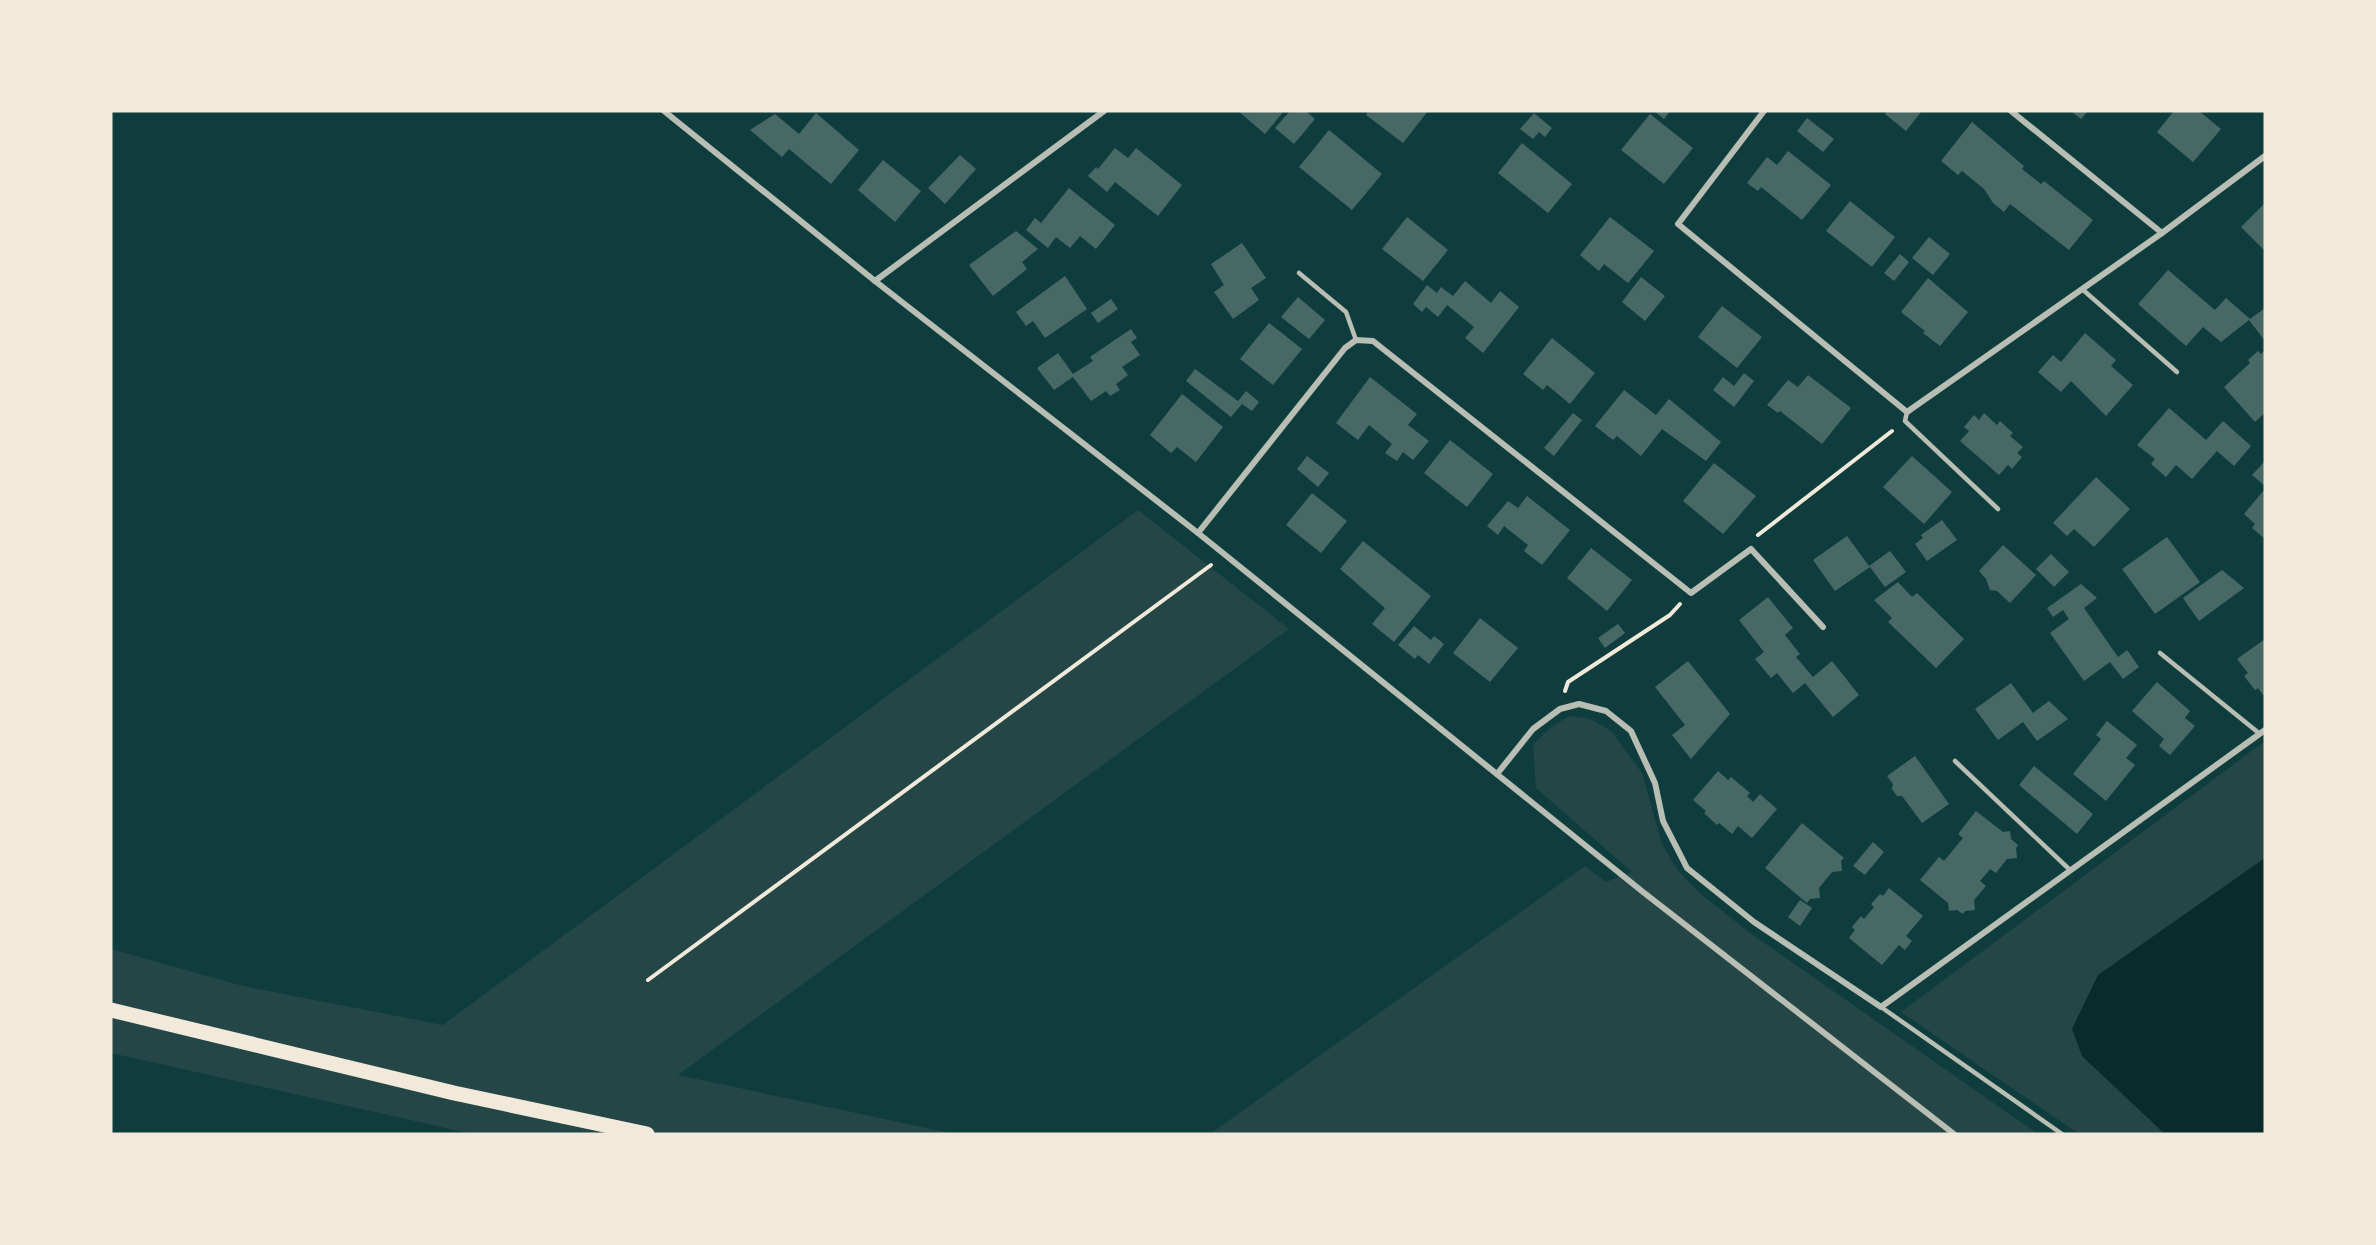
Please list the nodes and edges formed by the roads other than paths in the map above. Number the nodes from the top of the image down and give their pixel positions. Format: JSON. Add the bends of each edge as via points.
{"nodes":[{"id":1,"x":664,"y":111,"type":"edge"},
{"id":2,"x":1104,"y":111,"type":"edge"},
{"id":3,"x":1764,"y":111,"type":"edge"},
{"id":4,"x":2011,"y":111,"type":"edge"},
{"id":5,"x":2264,"y":160,"type":"edge"},
{"id":6,"x":2162,"y":233,"type":"junction"},
{"id":7,"x":1299,"y":273,"type":"dead end"},
{"id":8,"x":875,"y":281,"type":"junction"},
{"id":9,"x":2082,"y":289,"type":"junction"},
{"id":10,"x":1356,"y":340,"type":"junction"},
{"id":11,"x":2177,"y":372,"type":"dead end"},
{"id":12,"x":1907,"y":412,"type":"junction"},
{"id":13,"x":1998,"y":508,"type":"dead end"},
{"id":14,"x":1198,"y":533,"type":"junction"},
{"id":15,"x":1823,"y":627,"type":"dead end"},
{"id":16,"x":2160,"y":653,"type":"dead end"},
{"id":17,"x":2262,"y":732,"type":"edge"},
{"id":18,"x":1955,"y":761,"type":"dead end"},
{"id":19,"x":1497,"y":774,"type":"junction"},
{"id":20,"x":2070,"y":870,"type":"junction"},
{"id":21,"x":1881,"y":1007,"type":"junction"},
{"id":22,"x":111,"y":1010,"type":"edge"},
{"id":23,"x":646,"y":1134,"type":"edge"},
{"id":24,"x":1954,"y":1134,"type":"edge"},
{"id":25,"x":2062,"y":1134,"type":"edge"}],
"edges":[{"from":1,"to":8,"type":"street"},
{"from":2,"to":8,"type":"street"},
{"from":3,"to":12,"type":"street","via":[[1678,224]]},
{"from":4,"to":6,"type":"street"},
{"from":5,"to":6,"type":"street"},
{"from":6,"to":9,"type":"street"},
{"from":7,"to":10,"type":"lane","via":[[1346,312]]},
{"from":8,"to":14,"type":"street"},
{"from":9,"to":11,"type":"lane"},
{"from":9,"to":12,"type":"street"},
{"from":10,"to":14,"type":"street","via":[[1345,348]]},
{"from":10,"to":15,"type":"street","via":[[1372,341],[1690,593],[1751,549]]},
{"from":12,"to":13,"type":"lane","via":[[1905,421]]},
{"from":14,"to":19,"type":"street"},
{"from":16,"to":17,"type":"lane"},
{"from":17,"to":20,"type":"street"},
{"from":18,"to":20,"type":"lane"},
{"from":19,"to":21,"type":"street","via":[[1533,729],[1560,709],[1579,704],[1606,711],[1631,731],[1655,783],[1663,821],[1687,868],[1754,922]]},
{"from":19,"to":24,"type":"street"},
{"from":20,"to":21,"type":"street"},
{"from":21,"to":25,"type":"lane"},
{"from":22,"to":23,"type":"main road","via":[[454,1094]]}]}
